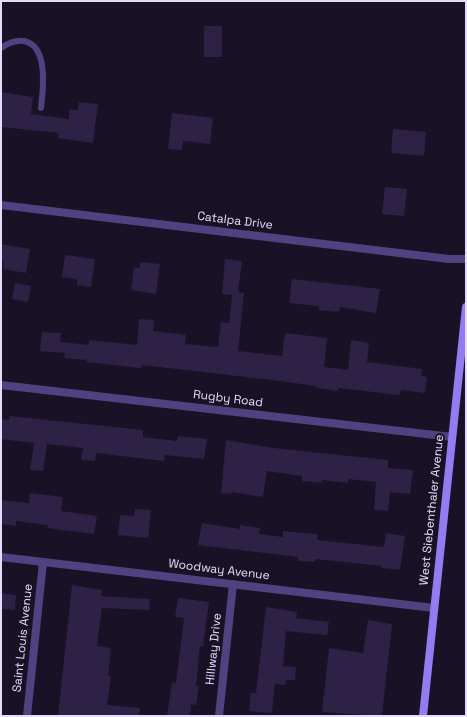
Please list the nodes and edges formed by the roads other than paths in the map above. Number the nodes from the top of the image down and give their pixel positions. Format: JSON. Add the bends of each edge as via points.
{"nodes":[{"id":1,"x":1,"y":48,"type":"edge"},
{"id":2,"x":41,"y":108,"type":"dead end"},
{"id":3,"x":1,"y":205,"type":"edge"},
{"id":4,"x":466,"y":259,"type":"edge"},
{"id":5,"x":466,"y":307,"type":"edge"},
{"id":6,"x":1,"y":385,"type":"edge"},
{"id":7,"x":452,"y":437,"type":"junction"},
{"id":8,"x":1,"y":557,"type":"edge"},
{"id":9,"x":43,"y":562,"type":"junction"},
{"id":10,"x":233,"y":584,"type":"junction"},
{"id":11,"x":434,"y":608,"type":"junction"},
{"id":12,"x":27,"y":716,"type":"edge"},
{"id":13,"x":219,"y":716,"type":"edge"},
{"id":14,"x":423,"y":716,"type":"edge"}],
"edges":[{"from":1,"to":2,"type":"lane","via":[[19,40],[28,42],[36,49],[41,60],[44,83]]},
{"from":3,"to":4,"type":"street","name":"Catalpa Drive"},
{"from":5,"to":7,"type":"main road","name":"West Siebenthaler Avenue"},
{"from":6,"to":7,"type":"street","name":"Rugby Road"},
{"from":7,"to":11,"type":"main road","name":"West Siebenthaler Avenue"},
{"from":8,"to":9,"type":"street","name":"Woodway Avenue"},
{"from":9,"to":10,"type":"street","name":"Woodway Avenue"},
{"from":9,"to":12,"type":"street","name":"Saint Louis Avenue"},
{"from":10,"to":11,"type":"street","name":"Woodway Avenue"},
{"from":10,"to":13,"type":"street","name":"Hillway Drive"},
{"from":11,"to":14,"type":"main road","name":"West Siebenthaler Avenue"}]}
